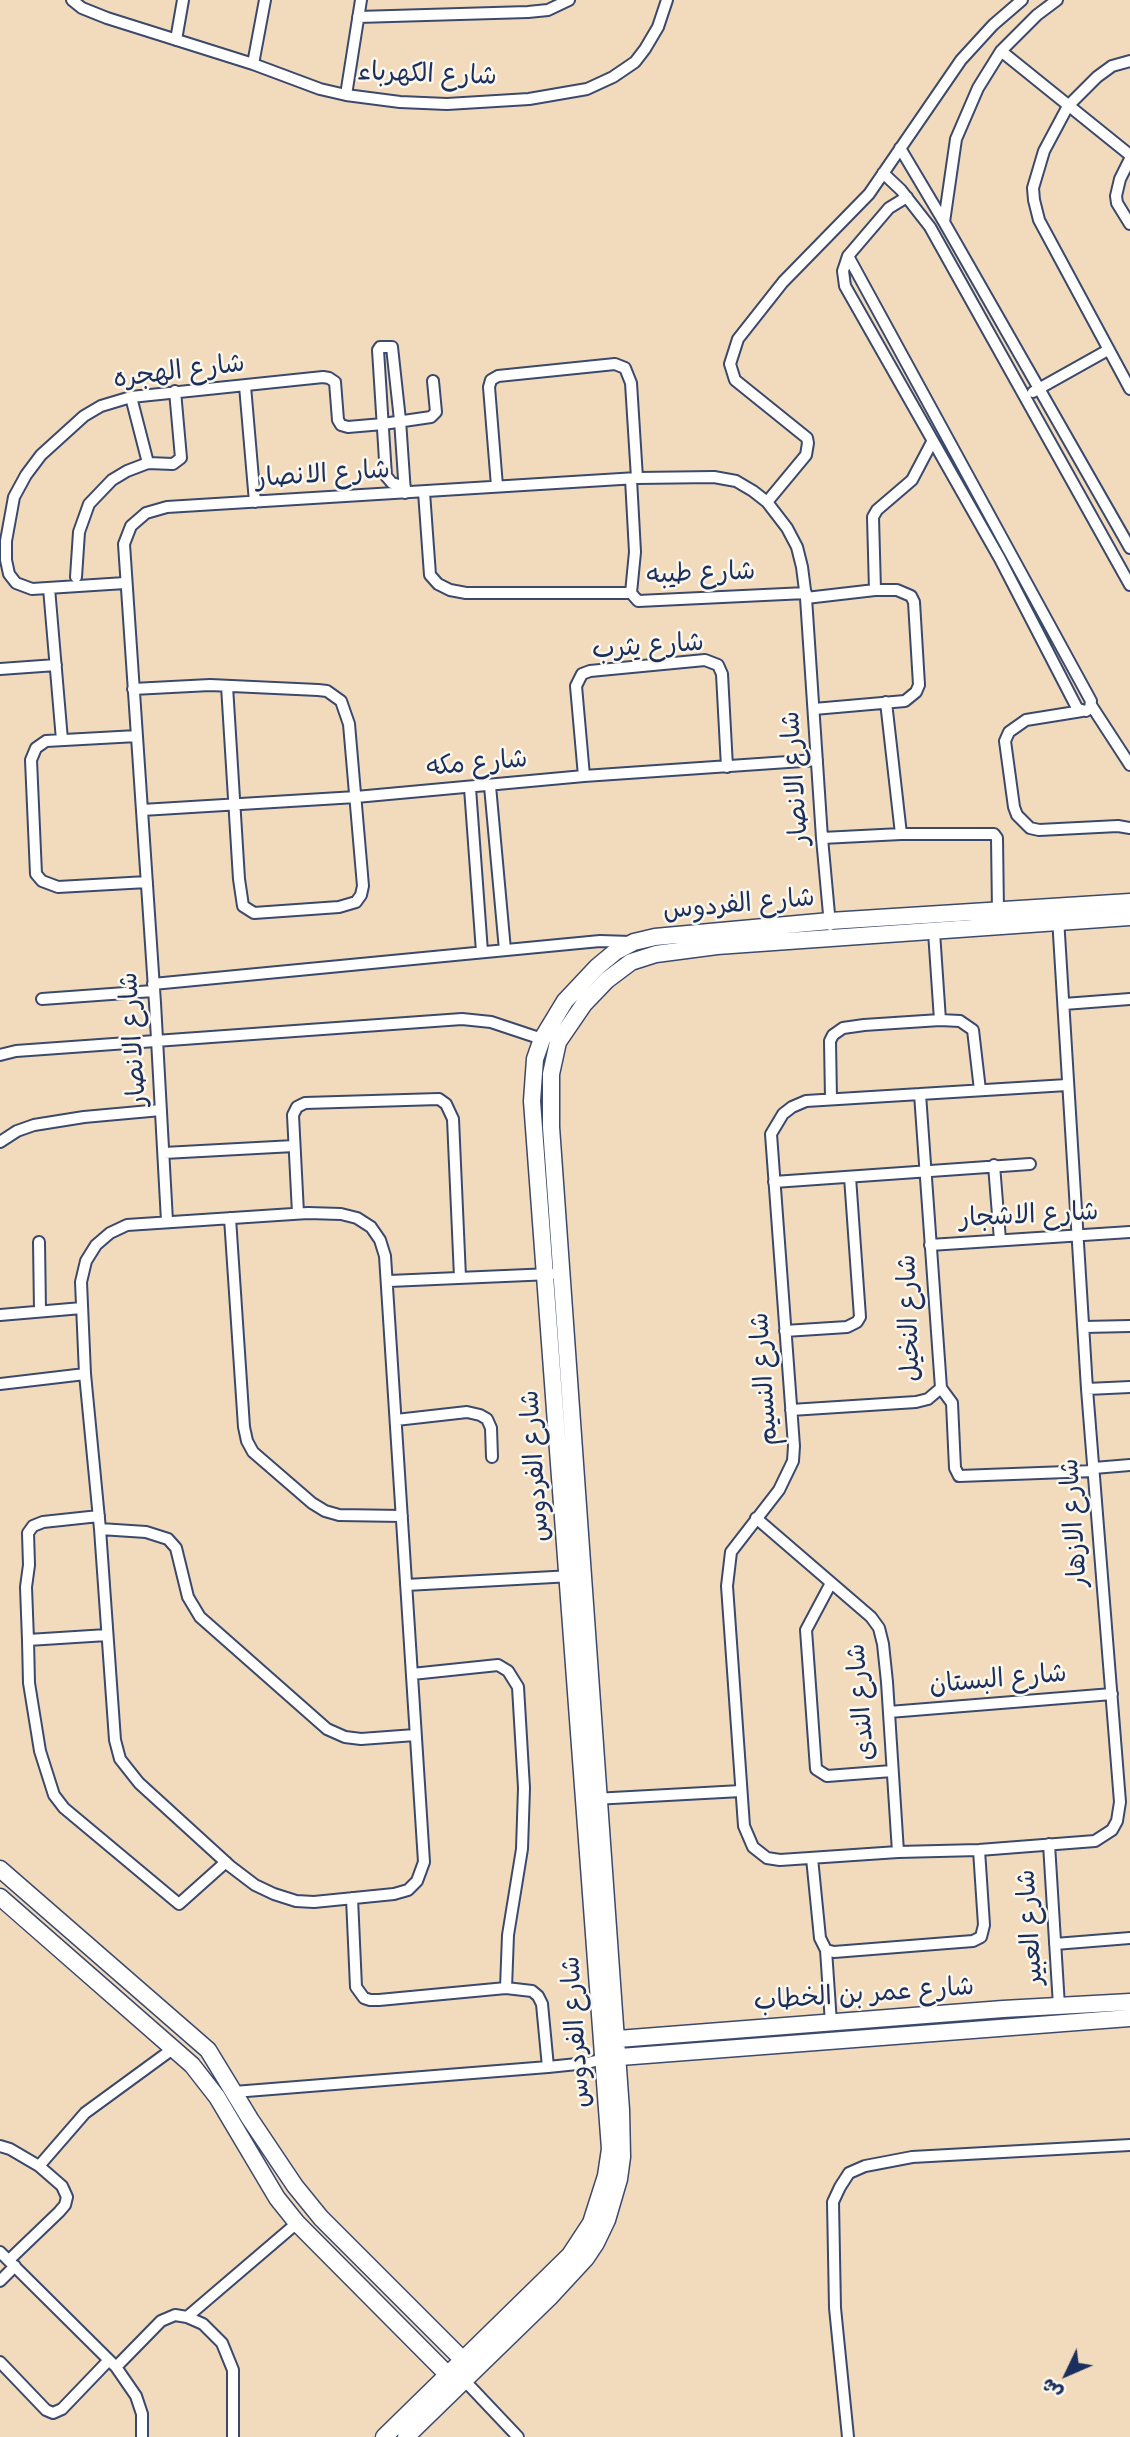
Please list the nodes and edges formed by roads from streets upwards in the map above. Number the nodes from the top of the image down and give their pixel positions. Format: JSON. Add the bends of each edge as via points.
{"nodes":[{"id":1,"x":72,"y":0,"type":"edge"},
{"id":2,"x":183,"y":0,"type":"edge"},
{"id":3,"x":265,"y":0,"type":"edge"},
{"id":4,"x":361,"y":0,"type":"edge"},
{"id":5,"x":503,"y":0,"type":"edge"},
{"id":6,"x":569,"y":0,"type":"edge"},
{"id":7,"x":667,"y":0,"type":"edge"},
{"id":8,"x":1022,"y":0,"type":"edge"},
{"id":9,"x":1057,"y":0,"type":"edge"},
{"id":10,"x":504,"y":13,"type":"junction"},
{"id":11,"x":358,"y":17,"type":"junction"},
{"id":12,"x":176,"y":40,"type":"junction"},
{"id":13,"x":1001,"y":51,"type":"junction"},
{"id":14,"x":1130,"y":61,"type":"edge"},
{"id":15,"x":253,"y":64,"type":"junction"},
{"id":16,"x":346,"y":95,"type":"junction"},
{"id":17,"x":1068,"y":106,"type":"junction"},
{"id":18,"x":900,"y":148,"type":"junction"},
{"id":19,"x":1130,"y":157,"type":"edge"},
{"id":20,"x":883,"y":173,"type":"junction"},
{"id":21,"x":907,"y":197,"type":"junction"},
{"id":22,"x":944,"y":222,"type":"junction"},
{"id":23,"x":1130,"y":224,"type":"edge"},
{"id":24,"x":848,"y":256,"type":"junction"},
{"id":25,"x":1012,"y":341,"type":"junction"},
{"id":26,"x":998,"y":348,"type":"junction"},
{"id":27,"x":1108,"y":350,"type":"junction"},
{"id":28,"x":433,"y":381,"type":"dead end"},
{"id":29,"x":246,"y":386,"type":"junction"},
{"id":30,"x":1038,"y":389,"type":"junction"},
{"id":31,"x":1130,"y":389,"type":"edge"},
{"id":32,"x":175,"y":391,"type":"junction"},
{"id":33,"x":131,"y":397,"type":"junction"},
{"id":34,"x":1025,"y":397,"type":"junction"},
{"id":35,"x":400,"y":420,"type":"junction"},
{"id":36,"x":383,"y":424,"type":"junction"},
{"id":37,"x":932,"y":442,"type":"junction"},
{"id":38,"x":148,"y":463,"type":"junction"},
{"id":39,"x":634,"y":479,"type":"junction"},
{"id":40,"x":497,"y":486,"type":"junction"},
{"id":41,"x":405,"y":490,"type":"junction"},
{"id":42,"x":424,"y":492,"type":"junction"},
{"id":43,"x":255,"y":502,"type":"junction"},
{"id":44,"x":767,"y":502,"type":"junction"},
{"id":45,"x":1130,"y":548,"type":"edge"},
{"id":46,"x":76,"y":578,"type":"dead end"},
{"id":47,"x":125,"y":583,"type":"junction"},
{"id":48,"x":1130,"y":585,"type":"edge"},
{"id":49,"x":49,"y":588,"type":"junction"},
{"id":50,"x":875,"y":590,"type":"junction"},
{"id":51,"x":631,"y":593,"type":"junction"},
{"id":52,"x":806,"y":595,"type":"junction"},
{"id":53,"x":56,"y":666,"type":"junction"},
{"id":54,"x":0,"y":669,"type":"edge"},
{"id":55,"x":227,"y":686,"type":"junction"},
{"id":56,"x":133,"y":689,"type":"junction"},
{"id":57,"x":886,"y":702,"type":"junction"},
{"id":58,"x":1087,"y":708,"type":"junction"},
{"id":59,"x":814,"y":709,"type":"junction"},
{"id":60,"x":137,"y":736,"type":"junction"},
{"id":61,"x":62,"y":740,"type":"junction"},
{"id":62,"x":817,"y":760,"type":"junction"},
{"id":63,"x":1130,"y":765,"type":"edge"},
{"id":64,"x":727,"y":767,"type":"junction"},
{"id":65,"x":584,"y":776,"type":"junction"},
{"id":66,"x":491,"y":786,"type":"junction"},
{"id":67,"x":470,"y":788,"type":"junction"},
{"id":68,"x":356,"y":797,"type":"junction"},
{"id":69,"x":235,"y":803,"type":"junction"},
{"id":70,"x":142,"y":810,"type":"junction"},
{"id":71,"x":1130,"y":828,"type":"edge"},
{"id":72,"x":901,"y":834,"type":"junction"},
{"id":73,"x":822,"y":838,"type":"junction"},
{"id":74,"x":147,"y":882,"type":"junction"},
{"id":75,"x":1130,"y":902,"type":"edge"},
{"id":76,"x":998,"y":912,"type":"junction"},
{"id":77,"x":1058,"y":915,"type":"junction"},
{"id":78,"x":1130,"y":917,"type":"edge"},
{"id":79,"x":830,"y":921,"type":"junction"},
{"id":80,"x":934,"y":932,"type":"junction"},
{"id":81,"x":832,"y":939,"type":"junction"},
{"id":82,"x":634,"y":942,"type":"junction"},
{"id":83,"x":505,"y":950,"type":"junction"},
{"id":84,"x":482,"y":952,"type":"junction"},
{"id":85,"x":153,"y":988,"type":"junction"},
{"id":86,"x":42,"y":999,"type":"dead end"},
{"id":87,"x":1130,"y":999,"type":"edge"},
{"id":88,"x":1064,"y":1004,"type":"junction"},
{"id":89,"x":940,"y":1020,"type":"junction"},
{"id":90,"x":542,"y":1039,"type":"junction"},
{"id":91,"x":157,"y":1040,"type":"junction"},
{"id":92,"x":0,"y":1055,"type":"edge"},
{"id":93,"x":1067,"y":1085,"type":"junction"},
{"id":94,"x":980,"y":1090,"type":"junction"},
{"id":95,"x":920,"y":1094,"type":"junction"},
{"id":96,"x":831,"y":1099,"type":"junction"},
{"id":97,"x":161,"y":1110,"type":"junction"},
{"id":98,"x":0,"y":1142,"type":"edge"},
{"id":99,"x":294,"y":1146,"type":"junction"},
{"id":100,"x":164,"y":1153,"type":"junction"},
{"id":101,"x":1030,"y":1164,"type":"dead end"},
{"id":102,"x":994,"y":1166,"type":"junction"},
{"id":103,"x":925,"y":1171,"type":"junction"},
{"id":104,"x":850,"y":1177,"type":"junction"},
{"id":105,"x":774,"y":1182,"type":"junction"},
{"id":106,"x":298,"y":1213,"type":"junction"},
{"id":107,"x":230,"y":1218,"type":"junction"},
{"id":108,"x":167,"y":1221,"type":"junction"},
{"id":109,"x":1130,"y":1232,"type":"edge"},
{"id":110,"x":1078,"y":1237,"type":"junction"},
{"id":111,"x":1000,"y":1240,"type":"junction"},
{"id":112,"x":39,"y":1242,"type":"dead end"},
{"id":113,"x":930,"y":1245,"type":"junction"},
{"id":114,"x":553,"y":1274,"type":"junction"},
{"id":115,"x":460,"y":1277,"type":"junction"},
{"id":116,"x":389,"y":1281,"type":"junction"},
{"id":117,"x":82,"y":1308,"type":"junction"},
{"id":118,"x":40,"y":1311,"type":"junction"},
{"id":119,"x":0,"y":1315,"type":"edge"},
{"id":120,"x":1130,"y":1326,"type":"edge"},
{"id":121,"x":1084,"y":1327,"type":"junction"},
{"id":122,"x":785,"y":1331,"type":"junction"},
{"id":123,"x":85,"y":1374,"type":"junction"},
{"id":124,"x":0,"y":1384,"type":"edge"},
{"id":125,"x":1130,"y":1387,"type":"edge"},
{"id":126,"x":942,"y":1388,"type":"junction"},
{"id":127,"x":1087,"y":1389,"type":"junction"},
{"id":128,"x":791,"y":1410,"type":"junction"},
{"id":129,"x":396,"y":1420,"type":"junction"},
{"id":130,"x":492,"y":1457,"type":"dead end"},
{"id":131,"x":1130,"y":1465,"type":"edge"},
{"id":132,"x":1094,"y":1469,"type":"junction"},
{"id":133,"x":99,"y":1516,"type":"junction"},
{"id":134,"x":402,"y":1516,"type":"junction"},
{"id":135,"x":756,"y":1518,"type":"junction"},
{"id":136,"x":100,"y":1529,"type":"junction"},
{"id":137,"x":575,"y":1576,"type":"junction"},
{"id":138,"x":831,"y":1583,"type":"junction"},
{"id":139,"x":406,"y":1586,"type":"junction"},
{"id":140,"x":107,"y":1635,"type":"junction"},
{"id":141,"x":28,"y":1640,"type":"junction"},
{"id":142,"x":412,"y":1674,"type":"junction"},
{"id":143,"x":1112,"y":1694,"type":"junction"},
{"id":144,"x":889,"y":1712,"type":"junction"},
{"id":145,"x":415,"y":1735,"type":"junction"},
{"id":146,"x":892,"y":1771,"type":"junction"},
{"id":147,"x":741,"y":1791,"type":"junction"},
{"id":148,"x":592,"y":1799,"type":"junction"},
{"id":149,"x":1049,"y":1844,"type":"junction"},
{"id":150,"x":979,"y":1850,"type":"junction"},
{"id":151,"x":898,"y":1852,"type":"junction"},
{"id":152,"x":812,"y":1858,"type":"junction"},
{"id":153,"x":226,"y":1862,"type":"junction"},
{"id":154,"x":0,"y":1869,"type":"edge"},
{"id":155,"x":0,"y":1897,"type":"edge"},
{"id":156,"x":352,"y":1898,"type":"junction"},
{"id":157,"x":1130,"y":1938,"type":"edge"},
{"id":158,"x":1055,"y":1944,"type":"junction"},
{"id":159,"x":826,"y":1950,"type":"junction"},
{"id":160,"x":506,"y":1988,"type":"junction"},
{"id":161,"x":1130,"y":2002,"type":"edge"},
{"id":162,"x":1059,"y":2006,"type":"junction"},
{"id":163,"x":951,"y":2013,"type":"junction"},
{"id":164,"x":1130,"y":2018,"type":"edge"},
{"id":165,"x":831,"y":2022,"type":"junction"},
{"id":166,"x":953,"y":2030,"type":"junction"},
{"id":167,"x":609,"y":2040,"type":"junction"},
{"id":168,"x":174,"y":2048,"type":"junction"},
{"id":169,"x":611,"y":2058,"type":"junction"},
{"id":170,"x":548,"y":2067,"type":"junction"},
{"id":171,"x":234,"y":2092,"type":"junction"},
{"id":172,"x":1130,"y":2145,"type":"edge"},
{"id":173,"x":0,"y":2147,"type":"edge"},
{"id":174,"x":39,"y":2166,"type":"junction"},
{"id":175,"x":296,"y":2223,"type":"junction"},
{"id":176,"x":0,"y":2252,"type":"edge"},
{"id":177,"x":12,"y":2263,"type":"junction"},
{"id":178,"x":0,"y":2281,"type":"edge"},
{"id":179,"x":187,"y":2317,"type":"junction"},
{"id":180,"x":434,"y":2330,"type":"junction"},
{"id":181,"x":419,"y":2346,"type":"junction"},
{"id":182,"x":113,"y":2364,"type":"junction"},
{"id":183,"x":3,"y":2370,"type":"edge"},
{"id":184,"x":462,"y":2375,"type":"junction"},
{"id":185,"x":437,"y":2396,"type":"junction"},
{"id":186,"x":142,"y":2437,"type":"edge"},
{"id":187,"x":233,"y":2437,"type":"edge"},
{"id":188,"x":384,"y":2437,"type":"edge"},
{"id":189,"x":406,"y":2437,"type":"edge"},
{"id":190,"x":518,"y":2437,"type":"edge"},
{"id":191,"x":848,"y":2437,"type":"edge"}],
"edges":[{"from":1,"to":12,"type":"street","name":"شارع الكهرباء","via":[[107,18]]},
{"from":2,"to":12,"type":"street"},
{"from":3,"to":15,"type":"street"},
{"from":4,"to":11,"type":"street"},
{"from":5,"to":10,"type":"street"},
{"from":6,"to":10,"type":"street","via":[[548,10]]},
{"from":7,"to":16,"type":"street","name":"شارع الكهرباء","via":[[658,27],[635,62],[587,89],[529,99],[447,104]]},
{"from":8,"to":18,"type":"street","via":[[961,60]]},
{"from":9,"to":13,"type":"street"},
{"from":10,"to":11,"type":"street"},
{"from":11,"to":16,"type":"street"},
{"from":12,"to":15,"type":"street","name":"شارع الكهرباء"},
{"from":13,"to":17,"type":"street"},
{"from":13,"to":22,"type":"street","via":[[978,88],[956,139]]},
{"from":14,"to":17,"type":"street","via":[[1097,76]]},
{"from":15,"to":16,"type":"street","name":"شارع الكهرباء"},
{"from":17,"to":19,"type":"street"},
{"from":17,"to":27,"type":"street","via":[[1036,173],[1034,200],[1039,220]]},
{"from":18,"to":20,"type":"street"},
{"from":18,"to":22,"type":"street"},
{"from":19,"to":23,"type":"street","via":[[1116,196]]},
{"from":20,"to":21,"type":"street"},
{"from":20,"to":44,"type":"street","via":[[869,194],[767,300],[732,354],[735,380],[808,443],[806,455]]},
{"from":21,"to":24,"type":"street","via":[[888,208]]},
{"from":21,"to":26,"type":"street","via":[[930,227]]},
{"from":22,"to":25,"type":"street"},
{"from":24,"to":37,"type":"street","via":[[842,271],[845,286]]},
{"from":24,"to":58,"type":"street"},
{"from":25,"to":26,"type":"street"},
{"from":25,"to":30,"type":"street"},
{"from":26,"to":34,"type":"street"},
{"from":27,"to":30,"type":"street"},
{"from":27,"to":31,"type":"street"},
{"from":28,"to":35,"type":"street","via":[[436,412],[432,417]]},
{"from":29,"to":32,"type":"street","name":"شارع الهجره"},
{"from":29,"to":36,"type":"street","name":"شارع الهجره","via":[[329,378],[335,382],[341,425]]},
{"from":29,"to":43,"type":"street"},
{"from":30,"to":34,"type":"street"},
{"from":30,"to":45,"type":"street"},
{"from":32,"to":33,"type":"street","name":"شارع الهجره"},
{"from":32,"to":38,"type":"street","via":[[181,458],[173,464]]},
{"from":33,"to":38,"type":"street"},
{"from":33,"to":49,"type":"street","name":"شارع الهجره","via":[[84,416],[41,455],[14,496],[6,541],[9,574],[24,587]]},
{"from":34,"to":48,"type":"street"},
{"from":35,"to":36,"type":"street"},
{"from":35,"to":36,"type":"street","via":[[392,347],[380,347]]},
{"from":35,"to":41,"type":"street"},
{"from":36,"to":41,"type":"street","via":[[386,476]]},
{"from":37,"to":50,"type":"street","via":[[912,480],[873,517]]},
{"from":37,"to":58,"type":"street","via":[[1000,559],[1076,706]]},
{"from":38,"to":46,"type":"street","via":[[112,480],[89,505],[79,532]]},
{"from":39,"to":40,"type":"street","name":"شارع الانصار"},
{"from":39,"to":40,"type":"street","name":"شارع طيبه","via":[[630,375],[615,364],[491,380]]},
{"from":39,"to":44,"type":"street","name":"شارع الانصار","via":[[736,481]]},
{"from":39,"to":51,"type":"street","name":"شارع طيبه"},
{"from":40,"to":42,"type":"street","name":"شارع الانصار"},
{"from":41,"to":42,"type":"street","name":"شارع الانصار"},
{"from":41,"to":43,"type":"street","name":"شارع الانصار"},
{"from":42,"to":51,"type":"street","via":[[430,575],[450,590]]},
{"from":43,"to":47,"type":"street","name":"شارع الانصار","via":[[167,507],[146,513],[126,535]]},
{"from":44,"to":52,"type":"street","name":"شارع الانصار","via":[[797,547]]},
{"from":47,"to":49,"type":"street","name":"شارع الهجره"},
{"from":47,"to":56,"type":"street","name":"شارع الانصار"},
{"from":49,"to":53,"type":"street"},
{"from":50,"to":52,"type":"street","name":"شارع طيبه"},
{"from":50,"to":57,"type":"street","name":"شارع طيبه","via":[[905,592],[914,602],[919,685],[905,701]]},
{"from":51,"to":52,"type":"street","name":"شارع طيبه","via":[[643,602]]},
{"from":52,"to":59,"type":"street","name":"شارع الانصار"},
{"from":53,"to":54,"type":"street"},
{"from":53,"to":61,"type":"street"},
{"from":55,"to":56,"type":"street"},
{"from":55,"to":68,"type":"street","via":[[327,691],[341,701],[349,724]]},
{"from":55,"to":69,"type":"street"},
{"from":56,"to":60,"type":"street","name":"شارع الانصار"},
{"from":57,"to":59,"type":"street","name":"شارع طيبه"},
{"from":57,"to":72,"type":"street"},
{"from":58,"to":63,"type":"street"},
{"from":58,"to":71,"type":"street","via":[[1026,720],[1009,732],[1005,741],[1014,807],[1030,828],[1039,830]]},
{"from":59,"to":62,"type":"street","name":"شارع الانصار"},
{"from":60,"to":61,"type":"street"},
{"from":60,"to":70,"type":"street","name":"شارع الانصار"},
{"from":61,"to":74,"type":"street","via":[[46,741],[36,748],[31,760],[36,873],[42,881],[58,887]]},
{"from":62,"to":64,"type":"street","name":"شارع مكه"},
{"from":62,"to":73,"type":"street","name":"شارع الانصار"},
{"from":64,"to":65,"type":"street","name":"شارع مكه"},
{"from":64,"to":65,"type":"street","name":"شارع يثرب","via":[[722,674],[718,665],[705,660],[582,674],[576,686]]},
{"from":65,"to":66,"type":"street","name":"شارع مكه"},
{"from":66,"to":67,"type":"street","name":"شارع مكه"},
{"from":66,"to":83,"type":"street"},
{"from":67,"to":68,"type":"street","name":"شارع مكه"},
{"from":67,"to":84,"type":"street"},
{"from":68,"to":69,"type":"street","name":"شارع مكه"},
{"from":68,"to":69,"type":"street","via":[[363,886],[356,902],[254,913],[241,900]]},
{"from":69,"to":70,"type":"street","name":"شارع مكه"},
{"from":70,"to":74,"type":"street","name":"شارع الانصار"},
{"from":72,"to":73,"type":"street"},
{"from":72,"to":76,"type":"street","via":[[994,834]]},
{"from":73,"to":79,"type":"street","name":"شارع الانصار"},
{"from":74,"to":85,"type":"street","name":"شارع الانصار"},
{"from":75,"to":77,"type":"street","name":"شارع الفردوس"},
{"from":76,"to":77,"type":"street","name":"شارع الفردوس"},
{"from":76,"to":79,"type":"street","name":"شارع الفردوس"},
{"from":77,"to":78,"type":"street","name":"شارع الفردوس"},
{"from":77,"to":80,"type":"street","name":"شارع الفردوس"},
{"from":77,"to":88,"type":"street","name":"شارع الازهار"},
{"from":79,"to":81,"type":"street","name":"شارع الانصار"},
{"from":79,"to":82,"type":"street","name":"شارع الفردوس","via":[[679,933]]},
{"from":80,"to":81,"type":"street","name":"شارع الفردوس"},
{"from":80,"to":89,"type":"street"},
{"from":81,"to":114,"type":"street","name":"شارع الفردوس","via":[[656,954],[617,971],[584,1004],[558,1042],[551,1073]]},
{"from":82,"to":83,"type":"street"},
{"from":82,"to":90,"type":"street","name":"شارع الفردوس","via":[[615,952],[580,983]]},
{"from":83,"to":84,"type":"street"},
{"from":84,"to":85,"type":"street"},
{"from":85,"to":86,"type":"street"},
{"from":85,"to":91,"type":"street","name":"شارع الانصار"},
{"from":87,"to":88,"type":"street"},
{"from":88,"to":93,"type":"street","name":"شارع الازهار"},
{"from":89,"to":94,"type":"street","via":[[960,1021],[973,1030]]},
{"from":89,"to":96,"type":"street","via":[[843,1028],[833,1035]]},
{"from":90,"to":91,"type":"street","via":[[491,1022],[462,1020]]},
{"from":90,"to":114,"type":"street","name":"شارع الفردوس","via":[[532,1101]]},
{"from":91,"to":92,"type":"street"},
{"from":91,"to":97,"type":"street","name":"شارع الانصار"},
{"from":93,"to":94,"type":"street","name":"شارع النسيم"},
{"from":93,"to":110,"type":"street","name":"شارع الازهار"},
{"from":94,"to":95,"type":"street","name":"شارع النسيم"},
{"from":95,"to":96,"type":"street","name":"شارع النسيم"},
{"from":95,"to":103,"type":"street","name":"شارع النخيل"},
{"from":96,"to":105,"type":"street","name":"شارع النسيم","via":[[792,1107],[776,1123],[771,1134]]},
{"from":97,"to":98,"type":"street","via":[[34,1125]]},
{"from":97,"to":100,"type":"street","name":"شارع الانصار"},
{"from":99,"to":100,"type":"street"},
{"from":99,"to":106,"type":"street"},
{"from":99,"to":115,"type":"street","via":[[293,1115],[305,1103],[428,1098],[446,1104],[453,1119]]},
{"from":100,"to":108,"type":"street","name":"شارع الانصار"},
{"from":101,"to":102,"type":"street"},
{"from":102,"to":103,"type":"street"},
{"from":102,"to":111,"type":"street"},
{"from":103,"to":104,"type":"street"},
{"from":103,"to":113,"type":"street","name":"شارع النخيل"},
{"from":104,"to":105,"type":"street"},
{"from":104,"to":122,"type":"street","via":[[860,1317],[847,1327]]},
{"from":105,"to":122,"type":"street","name":"شارع النسيم"},
{"from":106,"to":107,"type":"street"},
{"from":106,"to":116,"type":"street","via":[[341,1214],[371,1227],[380,1240]]},
{"from":107,"to":108,"type":"street"},
{"from":107,"to":134,"type":"street","via":[[244,1427],[253,1452],[325,1511]]},
{"from":108,"to":117,"type":"street","via":[[127,1225],[96,1245],[81,1282]]},
{"from":109,"to":110,"type":"street","name":"شارع الاشجار"},
{"from":110,"to":111,"type":"street","name":"شارع الاشجار"},
{"from":110,"to":121,"type":"street","name":"شارع الازهار"},
{"from":111,"to":113,"type":"street","name":"شارع الاشجار"},
{"from":112,"to":118,"type":"street"},
{"from":113,"to":126,"type":"street","name":"شارع النخيل"},
{"from":114,"to":115,"type":"street"},
{"from":114,"to":137,"type":"street","name":"شارع الفردوس","via":[[568,1344]]},
{"from":115,"to":116,"type":"street"},
{"from":116,"to":129,"type":"street"},
{"from":117,"to":118,"type":"street"},
{"from":117,"to":123,"type":"street"},
{"from":118,"to":119,"type":"street"},
{"from":120,"to":121,"type":"street"},
{"from":121,"to":127,"type":"street","name":"شارع الازهار"},
{"from":122,"to":128,"type":"street","name":"شارع النسيم"},
{"from":123,"to":124,"type":"street"},
{"from":123,"to":133,"type":"street"},
{"from":125,"to":127,"type":"street"},
{"from":126,"to":128,"type":"street","name":"شارع النخيل","via":[[916,1402]]},
{"from":126,"to":132,"type":"street","via":[[951,1403],[959,1476]]},
{"from":127,"to":132,"type":"street","name":"شارع الازهار"},
{"from":128,"to":135,"type":"street","name":"شارع النسيم","via":[[793,1461],[779,1490]]},
{"from":129,"to":130,"type":"street","via":[[467,1412],[480,1415],[491,1428]]},
{"from":129,"to":134,"type":"street"},
{"from":131,"to":132,"type":"street"},
{"from":132,"to":143,"type":"street","name":"شارع الازهار"},
{"from":133,"to":136,"type":"street"},
{"from":133,"to":141,"type":"street","via":[[43,1522],[28,1533]]},
{"from":134,"to":139,"type":"street"},
{"from":135,"to":138,"type":"street","name":"شارع الندى"},
{"from":135,"to":147,"type":"street","name":"شارع النسيم","via":[[731,1552],[727,1586]]},
{"from":136,"to":140,"type":"street"},
{"from":136,"to":145,"type":"street","via":[[146,1532],[168,1539],[176,1548],[188,1597],[200,1617],[327,1728],[360,1740]]},
{"from":137,"to":139,"type":"street"},
{"from":137,"to":148,"type":"street","name":"شارع الفردوس"},
{"from":138,"to":144,"type":"street","name":"شارع الندى","via":[[871,1616],[878,1628]]},
{"from":138,"to":146,"type":"street","via":[[807,1630],[816,1769],[827,1776]]},
{"from":139,"to":142,"type":"street"},
{"from":140,"to":141,"type":"street"},
{"from":140,"to":153,"type":"street","via":[[120,1759],[139,1783]]},
{"from":141,"to":153,"type":"street","via":[[29,1683],[40,1751],[54,1796],[64,1808],[179,1904]]},
{"from":142,"to":145,"type":"street"},
{"from":142,"to":160,"type":"street","via":[[498,1665],[518,1687],[524,1788],[522,1849],[508,1935]]},
{"from":143,"to":144,"type":"street","name":"شارع البستان"},
{"from":143,"to":149,"type":"street","name":"شارع الازهار","via":[[1120,1802],[1117,1821],[1095,1841]]},
{"from":144,"to":146,"type":"street","name":"شارع الندى"},
{"from":145,"to":156,"type":"street","via":[[421,1871],[408,1890]]},
{"from":146,"to":151,"type":"street","name":"شارع الندى"},
{"from":147,"to":148,"type":"street"},
{"from":147,"to":152,"type":"street","name":"شارع النسيم","via":[[744,1826],[759,1853],[780,1860]]},
{"from":148,"to":167,"type":"street","name":"شارع الفردوس"},
{"from":149,"to":150,"type":"street","name":"شارع الازهار"},
{"from":149,"to":158,"type":"street","name":"شارع العبير"},
{"from":150,"to":151,"type":"street","name":"شارع الازهار"},
{"from":150,"to":159,"type":"street","via":[[981,1937]]},
{"from":151,"to":152,"type":"street","name":"شارع الازهار"},
{"from":152,"to":159,"type":"street","via":[[820,1938]]},
{"from":153,"to":156,"type":"street","via":[[256,1885],[296,1901]]},
{"from":154,"to":171,"type":"street","via":[[208,2050]]},
{"from":155,"to":168,"type":"street"},
{"from":156,"to":160,"type":"street","via":[[356,1987],[364,1997],[379,2000]]},
{"from":157,"to":158,"type":"street"},
{"from":158,"to":162,"type":"street","name":"شارع العبير"},
{"from":159,"to":165,"type":"street"},
{"from":160,"to":170,"type":"street","via":[[525,1989],[538,1996],[544,2013]]},
{"from":161,"to":162,"type":"street","name":"شارع عمر بن الخطاب"},
{"from":162,"to":163,"type":"street","name":"شارع عمر بن الخطاب"},
{"from":163,"to":165,"type":"street","name":"شارع عمر بن الخطاب"},
{"from":163,"to":166,"type":"street"},
{"from":164,"to":166,"type":"street","name":"شارع عمر بن الخطاب"},
{"from":165,"to":167,"type":"street","name":"شارع عمر بن الخطاب"},
{"from":166,"to":169,"type":"street","name":"شارع عمر بن الخطاب"},
{"from":167,"to":169,"type":"street","name":"شارع الفردوس"},
{"from":168,"to":174,"type":"street","via":[[85,2113]]},
{"from":168,"to":175,"type":"street","via":[[217,2097]]},
{"from":169,"to":170,"type":"street"},
{"from":169,"to":184,"type":"street","name":"شارع الفردوس","via":[[622,2157],[597,2243],[571,2276]]},
{"from":170,"to":171,"type":"street"},
{"from":171,"to":180,"type":"street","via":[[321,2218]]},
{"from":172,"to":191,"type":"street","via":[[912,2157],[865,2166],[849,2174],[833,2202],[835,2308]]},
{"from":173,"to":174,"type":"street"},
{"from":174,"to":177,"type":"street","via":[[62,2186],[65,2205]]},
{"from":175,"to":179,"type":"street"},
{"from":175,"to":181,"type":"street"},
{"from":176,"to":177,"type":"street"},
{"from":177,"to":178,"type":"street"},
{"from":177,"to":182,"type":"street"},
{"from":179,"to":182,"type":"street","via":[[174,2315],[161,2321]]},
{"from":179,"to":187,"type":"street","via":[[203,2324],[228,2355],[233,2370]]},
{"from":180,"to":181,"type":"street","via":[[429,2341]]},
{"from":180,"to":184,"type":"street"},
{"from":181,"to":184,"type":"street"},
{"from":182,"to":183,"type":"street","via":[[58,2412],[46,2410]]},
{"from":182,"to":186,"type":"street","via":[[136,2396]]},
{"from":184,"to":185,"type":"street","name":"شارع الفردوس"},
{"from":184,"to":190,"type":"street"},
{"from":185,"to":188,"type":"street","name":"شارع الفردوس"},
{"from":185,"to":189,"type":"street","name":"شارع الفردوس"}]}
